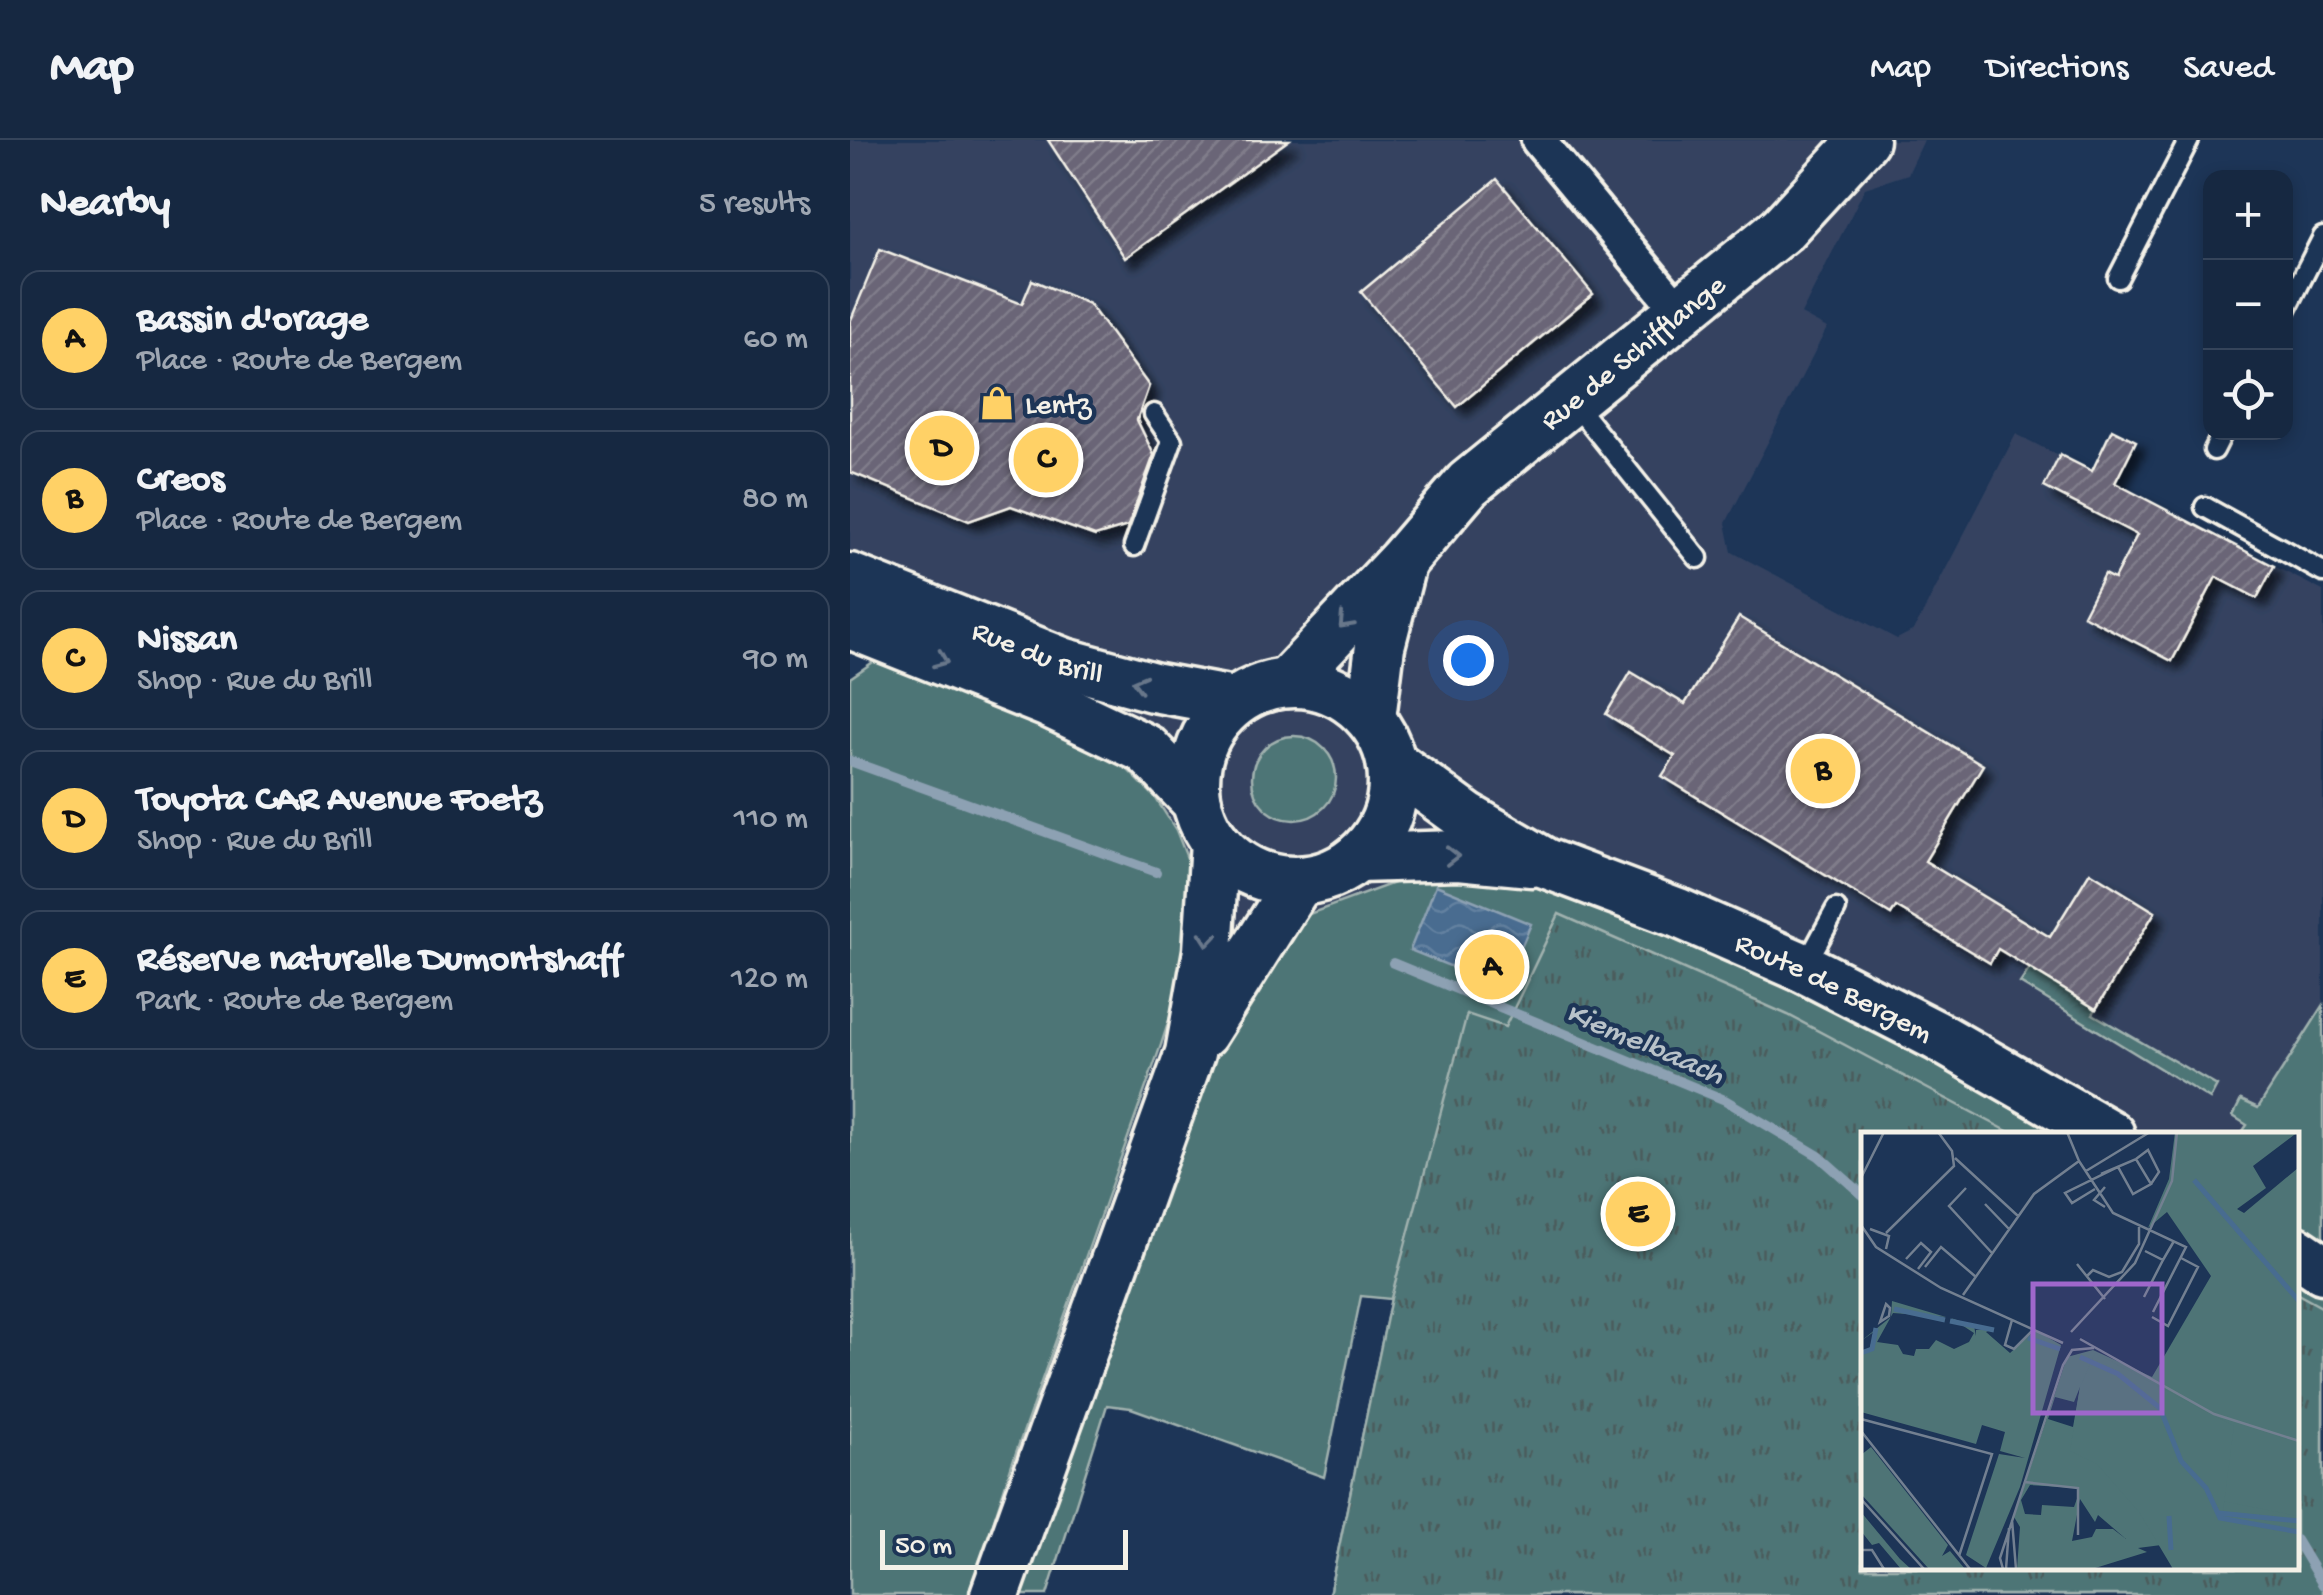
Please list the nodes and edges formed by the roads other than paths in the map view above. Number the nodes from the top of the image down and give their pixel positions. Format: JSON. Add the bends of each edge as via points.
{"nodes":[{"id":1,"x":1538,"y":140,"type":"edge"},
{"id":2,"x":1864,"y":140,"type":"edge"},
{"id":3,"x":2189,"y":140,"type":"edge"},
{"id":4,"x":2323,"y":236,"type":"edge"},
{"id":5,"x":2118,"y":278,"type":"dead end"},
{"id":6,"x":2293,"y":296,"type":"edge"},
{"id":7,"x":1681,"y":314,"type":"junction"},
{"id":8,"x":1572,"y":401,"type":"junction"},
{"id":9,"x":1154,"y":414,"type":"dead end"},
{"id":10,"x":2220,"y":440,"type":"edge"},
{"id":11,"x":2214,"y":450,"type":"dead end"},
{"id":12,"x":2205,"y":506,"type":"dead end"},
{"id":13,"x":1134,"y":546,"type":"dead end"},
{"id":14,"x":1698,"y":558,"type":"dead end"},
{"id":15,"x":1402,"y":560,"type":"junction"},
{"id":16,"x":2323,"y":572,"type":"edge"},
{"id":17,"x":850,"y":578,"type":"edge"},
{"id":18,"x":864,"y":637,"type":"edge"},
{"id":19,"x":1288,"y":682,"type":"junction"},
{"id":20,"x":1234,"y":702,"type":"junction"},
{"id":21,"x":1371,"y":718,"type":"junction"},
{"id":22,"x":1392,"y":762,"type":"junction"},
{"id":23,"x":1206,"y":822,"type":"junction"},
{"id":24,"x":1358,"y":858,"type":"junction"},
{"id":25,"x":1545,"y":863,"type":"junction"},
{"id":26,"x":1299,"y":880,"type":"junction"},
{"id":27,"x":1836,"y":909,"type":"dead end"},
{"id":28,"x":1804,"y":968,"type":"junction"},
{"id":29,"x":1190,"y":1053,"type":"junction"},
{"id":30,"x":2105,"y":1132,"type":"edge"},
{"id":31,"x":2298,"y":1252,"type":"edge"},
{"id":32,"x":2323,"y":1269,"type":"edge"},
{"id":33,"x":994,"y":1595,"type":"edge"}],
"edges":[{"from":1,"to":7,"type":"street"},
{"from":2,"to":7,"type":"main road","name":"Rue de Schifflange","via":[[1782,229]]},
{"from":3,"to":5,"type":"lane"},
{"from":4,"to":6,"type":"lane"},
{"from":7,"to":8,"type":"main road","name":"Rue de Schifflange"},
{"from":8,"to":14,"type":"lane"},
{"from":8,"to":15,"type":"main road","name":"Rue de Schifflange","via":[[1468,484]]},
{"from":9,"to":13,"type":"lane","via":[[1172,442]]},
{"from":10,"to":11,"type":"lane"},
{"from":12,"to":16,"type":"lane"},
{"from":15,"to":19,"type":"main road","name":"Rue de Schifflange","one_way":true},
{"from":15,"to":21,"type":"main road","name":"Rue de Schifflange","via":[[1380,646]]},
{"from":20,"to":17,"type":"main road","name":"Rue du Brill","one_way":true,"via":[[1065,663]]},
{"from":18,"to":23,"type":"main road","name":"Rue du Brill","one_way":true,"via":[[1048,703],[1146,749]]},
{"from":19,"to":20,"type":"main road"},
{"from":19,"to":21,"type":"main road","via":[[1333,691]]},
{"from":20,"to":23,"type":"main road","via":[[1201,747],[1195,775]]},
{"from":21,"to":22,"type":"main road"},
{"from":22,"to":24,"type":"main road","via":[[1388,815]]},
{"from":22,"to":25,"type":"main road","name":"Route de Bergem"},
{"from":23,"to":26,"type":"main road","via":[[1238,864],[1267,877]]},
{"from":23,"to":29,"type":"main road","one_way":true,"via":[[1208,950]]},
{"from":24,"to":25,"type":"main road","name":"Route de Bergem","one_way":true,"via":[[1459,855]]},
{"from":24,"to":26,"type":"main road","via":[[1330,874]]},
{"from":25,"to":28,"type":"main road","name":"Route de Bergem"},
{"from":26,"to":29,"type":"main road"},
{"from":27,"to":28,"type":"lane"},
{"from":28,"to":30,"type":"main road","name":"Route de Bergem"},
{"from":29,"to":33,"type":"main road"},
{"from":31,"to":32,"type":"main road"}]}
